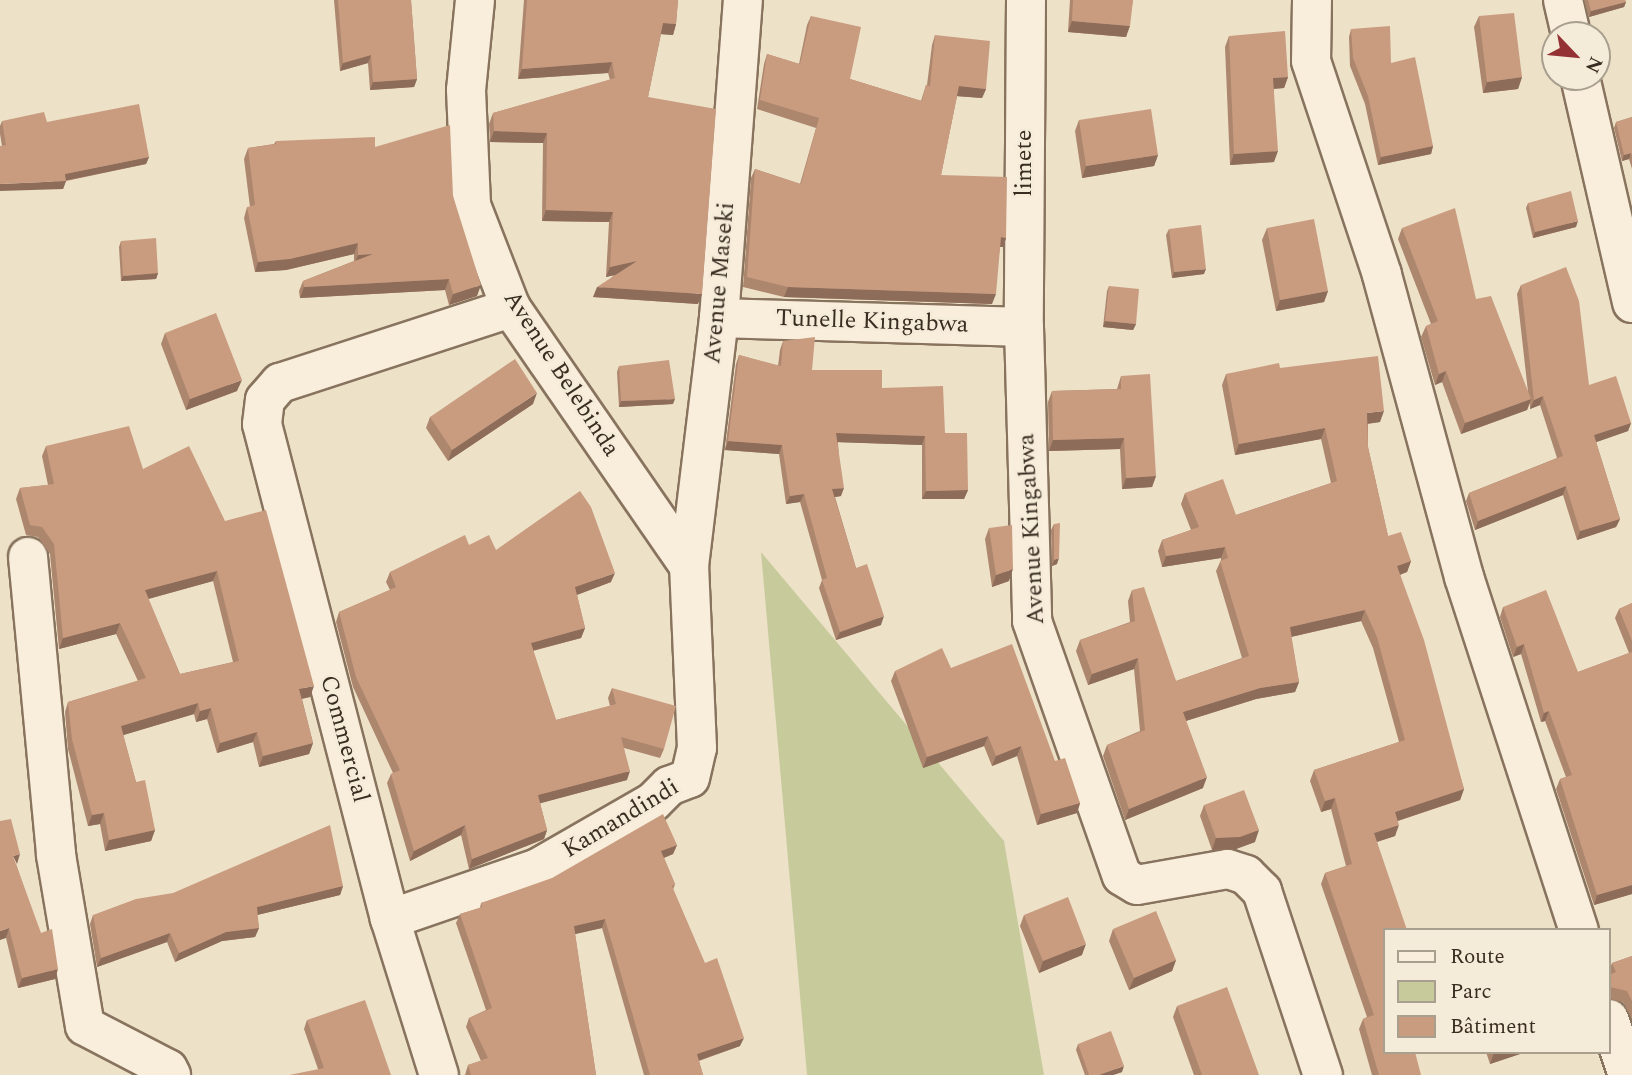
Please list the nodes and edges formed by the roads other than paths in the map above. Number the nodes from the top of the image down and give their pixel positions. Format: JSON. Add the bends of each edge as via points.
{"nodes":[{"id":1,"x":475,"y":0,"type":"edge"},
{"id":2,"x":743,"y":0,"type":"edge"},
{"id":3,"x":1026,"y":0,"type":"edge"},
{"id":4,"x":1312,"y":0,"type":"edge"},
{"id":5,"x":1563,"y":0,"type":"edge"},
{"id":6,"x":1568,"y":21,"type":"edge"},
{"id":7,"x":1583,"y":91,"type":"edge"},
{"id":8,"x":1632,"y":303,"type":"edge"},
{"id":9,"x":511,"y":308,"type":"junction"},
{"id":10,"x":719,"y":318,"type":"junction"},
{"id":11,"x":1024,"y":327,"type":"junction"},
{"id":12,"x":29,"y":557,"type":"dead end"},
{"id":13,"x":689,"y":566,"type":"junction"},
{"id":14,"x":390,"y":919,"type":"junction"},
{"id":15,"x":1578,"y":928,"type":"edge"},
{"id":16,"x":1611,"y":1025,"type":"edge"},
{"id":17,"x":171,"y":1075,"type":"edge"},
{"id":18,"x":439,"y":1075,"type":"edge"},
{"id":19,"x":1323,"y":1075,"type":"edge"},
{"id":20,"x":1628,"y":1075,"type":"edge"}],
"edges":[{"from":1,"to":9,"type":"street","name":"Avenue Belebinda","via":[[466,90],[471,205]]},
{"from":2,"to":10,"type":"street","name":"Avenue Maseki"},
{"from":3,"to":11,"type":"street","name":"limete"},
{"from":4,"to":15,"type":"street","via":[[1311,61],[1382,275],[1464,577]]},
{"from":5,"to":6,"type":"street"},
{"from":7,"to":8,"type":"street"},
{"from":9,"to":13,"type":"street","name":"Avenue Belebinda"},
{"from":9,"to":14,"type":"street","name":"Commercial","via":[[280,383],[265,400],[262,424]]},
{"from":10,"to":11,"type":"street","name":"Tunelle Kingabwa"},
{"from":10,"to":13,"type":"street","name":"Avenue Maseki"},
{"from":11,"to":19,"type":"street","name":"Avenue Kingabwa","via":[[1032,621],[1116,868],[1128,882],[1146,884],[1228,869],[1246,875],[1262,891]]},
{"from":12,"to":17,"type":"street","via":[[56,855],[85,1026],[168,1069]]},
{"from":13,"to":14,"type":"street","name":"Kamandindi","via":[[697,748],[690,778],[668,786],[653,802],[538,869]]},
{"from":14,"to":18,"type":"street","name":"Commercial"},
{"from":16,"to":20,"type":"street"}]}
